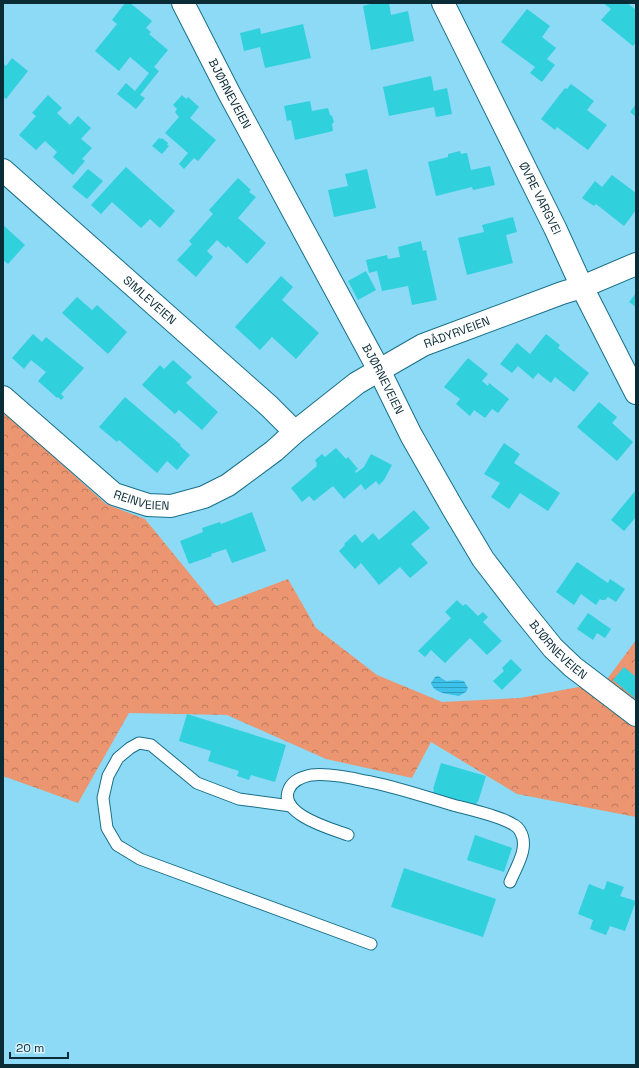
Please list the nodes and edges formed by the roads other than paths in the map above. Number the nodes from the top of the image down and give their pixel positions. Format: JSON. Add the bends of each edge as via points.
{"nodes":[{"id":1,"x":183,"y":3,"type":"edge"},
{"id":2,"x":443,"y":3,"type":"edge"},
{"id":3,"x":3,"y":170,"type":"edge"},
{"id":4,"x":636,"y":264,"type":"edge"},
{"id":5,"x":582,"y":287,"type":"junction"},
{"id":6,"x":379,"y":370,"type":"junction"},
{"id":7,"x":636,"y":393,"type":"edge"},
{"id":8,"x":3,"y":397,"type":"edge"},
{"id":9,"x":295,"y":432,"type":"junction"},
{"id":10,"x":636,"y":715,"type":"edge"},
{"id":11,"x":291,"y":806,"type":"junction"},
{"id":12,"x":348,"y":835,"type":"dead end"},
{"id":13,"x":510,"y":882,"type":"dead end"},
{"id":14,"x":371,"y":944,"type":"dead end"}],
"edges":[{"from":1,"to":6,"type":"street","name":"BJØRNEVEIEN"},
{"from":2,"to":5,"type":"street","name":"ØVRE VARGVEI","via":[[556,228]]},
{"from":3,"to":9,"type":"street","name":"SIMLEVEIEN"},
{"from":4,"to":5,"type":"street","name":"RÅDYRVEIEN"},
{"from":5,"to":6,"type":"street","name":"RÅDYRVEIEN","via":[[423,345]]},
{"from":5,"to":7,"type":"street","name":"ØVRE VARGVEI"},
{"from":6,"to":9,"type":"street","name":"RÅDYRVEIEN","via":[[357,383]]},
{"from":6,"to":10,"type":"street","name":"BJØRNEVEIEN","via":[[411,435],[483,558],[553,648],[573,667]]},
{"from":8,"to":9,"type":"street","name":"REINVEIEN","via":[[114,494],[148,505],[171,506],[204,497],[228,485]]},
{"from":11,"to":12,"type":"lane","via":[[314,822]]},
{"from":11,"to":13,"type":"lane","via":[[288,798],[289,788],[298,779],[312,775],[330,775],[367,781],[503,820],[520,830],[524,840],[523,852]]},
{"from":11,"to":14,"type":"lane","via":[[239,799],[197,783],[151,745],[138,743],[118,758],[108,776],[104,798],[107,828],[117,845],[140,859]]}]}
